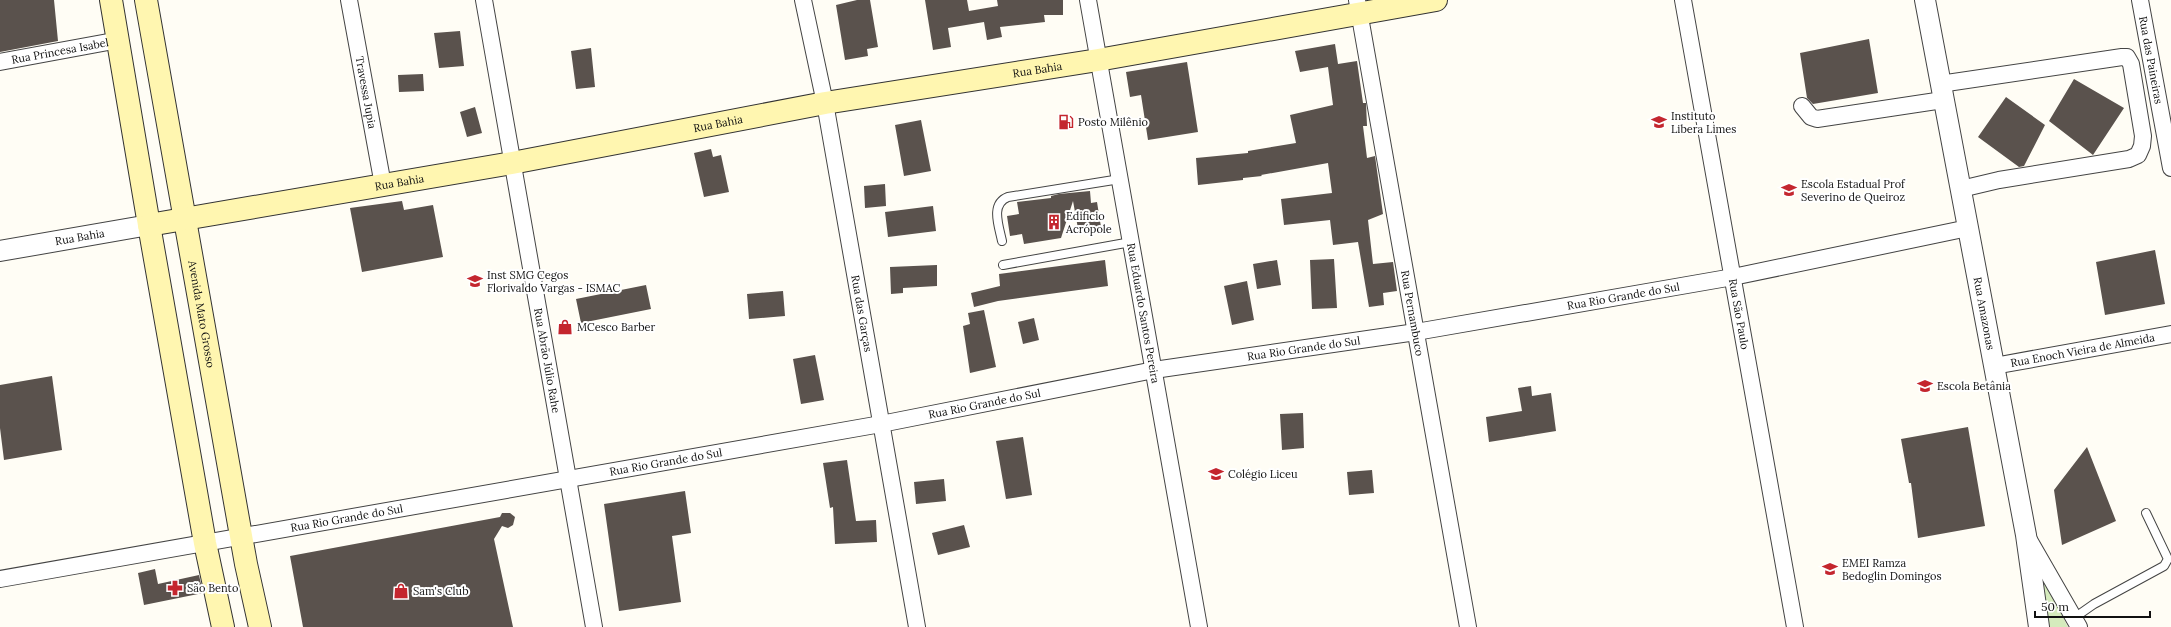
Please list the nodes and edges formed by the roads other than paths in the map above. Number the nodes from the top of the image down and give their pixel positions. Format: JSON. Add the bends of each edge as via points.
{"nodes":[{"id":1,"x":111,"y":0,"type":"edge"},
{"id":2,"x":146,"y":0,"type":"edge"},
{"id":3,"x":349,"y":0,"type":"edge"},
{"id":4,"x":484,"y":0,"type":"edge"},
{"id":5,"x":802,"y":0,"type":"edge"},
{"id":6,"x":1088,"y":0,"type":"edge"},
{"id":7,"x":1436,"y":0,"type":"edge"},
{"id":8,"x":1683,"y":0,"type":"edge"},
{"id":9,"x":1925,"y":0,"type":"edge"},
{"id":10,"x":2140,"y":0,"type":"edge"},
{"id":11,"x":1358,"y":7,"type":"edge"},
{"id":12,"x":119,"y":40,"type":"junction"},
{"id":13,"x":1098,"y":60,"type":"junction"},
{"id":14,"x":0,"y":62,"type":"edge"},
{"id":15,"x":1941,"y":92,"type":"junction"},
{"id":16,"x":825,"y":103,"type":"junction"},
{"id":17,"x":1802,"y":106,"type":"dead end"},
{"id":18,"x":512,"y":163,"type":"junction"},
{"id":19,"x":2171,"y":168,"type":"edge"},
{"id":20,"x":1120,"y":179,"type":"junction"},
{"id":21,"x":384,"y":185,"type":"junction"},
{"id":22,"x":1961,"y":189,"type":"junction"},
{"id":23,"x":185,"y":218,"type":"junction"},
{"id":24,"x":149,"y":225,"type":"junction"},
{"id":25,"x":1968,"y":228,"type":"junction"},
{"id":26,"x":1002,"y":241,"type":"dead end"},
{"id":27,"x":1131,"y":242,"type":"junction"},
{"id":28,"x":0,"y":251,"type":"edge"},
{"id":29,"x":1003,"y":265,"type":"dead end"},
{"id":30,"x":1733,"y":277,"type":"junction"},
{"id":31,"x":1416,"y":332,"type":"junction"},
{"id":32,"x":2171,"y":334,"type":"edge"},
{"id":33,"x":1994,"y":366,"type":"junction"},
{"id":34,"x":1154,"y":370,"type":"junction"},
{"id":35,"x":881,"y":424,"type":"junction"},
{"id":36,"x":567,"y":478,"type":"junction"},
{"id":37,"x":2146,"y":513,"type":"dead end"},
{"id":38,"x":2026,"y":535,"type":"junction"},
{"id":39,"x":242,"y":537,"type":"junction"},
{"id":40,"x":205,"y":543,"type":"junction"},
{"id":41,"x":0,"y":579,"type":"edge"},
{"id":42,"x":2076,"y":622,"type":"edge"},
{"id":43,"x":223,"y":627,"type":"edge"},
{"id":44,"x":260,"y":627,"type":"edge"},
{"id":45,"x":594,"y":627,"type":"edge"},
{"id":46,"x":917,"y":627,"type":"edge"},
{"id":47,"x":1199,"y":627,"type":"edge"},
{"id":48,"x":1468,"y":627,"type":"edge"},
{"id":49,"x":1796,"y":627,"type":"edge"},
{"id":50,"x":2039,"y":627,"type":"edge"}],
"edges":[{"from":1,"to":12,"type":"main road"},
{"from":2,"to":23,"type":"main road","name":"Avenida Mato Grosso"},
{"from":3,"to":21,"type":"street","name":"Travessa Jupia"},
{"from":4,"to":18,"type":"street","name":"Rua Abrão Júlio Rahe"},
{"from":5,"to":16,"type":"street","name":"Rua das Garças"},
{"from":6,"to":13,"type":"street","name":"Rua Eduardo Santos Pereira"},
{"from":7,"to":11,"type":"main road","name":"Rua Bahia"},
{"from":8,"to":30,"type":"street","name":"Rua São Paulo"},
{"from":9,"to":15,"type":"street","name":"Rua Amazonas"},
{"from":10,"to":19,"type":"street","name":"Rua das Paineiras"},
{"from":11,"to":13,"type":"main road","name":"Rua Bahia"},
{"from":11,"to":31,"type":"street","name":"Rua Pernambuco"},
{"from":12,"to":14,"type":"street","name":"Rua Princesa Isabel"},
{"from":12,"to":24,"type":"main road"},
{"from":13,"to":16,"type":"main road","name":"Rua Bahia"},
{"from":13,"to":20,"type":"street","name":"Rua Eduardo Santos Pereira"},
{"from":15,"to":17,"type":"street","via":[[1817,119],[1811,117]]},
{"from":15,"to":22,"type":"street","name":"Rua Amazonas"},
{"from":15,"to":22,"type":"street","via":[[2122,57],[2127,57],[2131,64],[2143,136],[2138,155],[2129,159],[1999,180]]},
{"from":16,"to":18,"type":"main road","name":"Rua Bahia"},
{"from":16,"to":35,"type":"street","name":"Rua das Garças"},
{"from":18,"to":21,"type":"main road","name":"Rua Bahia"},
{"from":18,"to":36,"type":"street","name":"Rua Abrão Júlio Rahe"},
{"from":20,"to":26,"type":"lane","via":[[1001,200],[997,217]]},
{"from":20,"to":27,"type":"street","name":"Rua Eduardo Santos Pereira"},
{"from":21,"to":23,"type":"main road","name":"Rua Bahia"},
{"from":22,"to":25,"type":"street","name":"Rua Amazonas"},
{"from":23,"to":24,"type":"main road","name":"Rua Bahia"},
{"from":23,"to":39,"type":"main road","name":"Avenida Mato Grosso"},
{"from":24,"to":28,"type":"street","name":"Rua Bahia"},
{"from":24,"to":40,"type":"main road"},
{"from":25,"to":30,"type":"street","name":"Rua Rio Grande do Sul"},
{"from":25,"to":33,"type":"street","name":"Rua Amazonas"},
{"from":27,"to":29,"type":"lane"},
{"from":27,"to":34,"type":"street","name":"Rua Eduardo Santos Pereira"},
{"from":30,"to":31,"type":"street","name":"Rua Rio Grande do Sul"},
{"from":30,"to":49,"type":"street","name":"Rua São Paulo"},
{"from":31,"to":34,"type":"street","name":"Rua Rio Grande do Sul"},
{"from":31,"to":48,"type":"street","name":"Rua Pernambuco"},
{"from":32,"to":33,"type":"street","name":"Rua Enoch Vieira de Almeida"},
{"from":33,"to":38,"type":"street","name":"Rua Amazonas"},
{"from":34,"to":35,"type":"street","name":"Rua Rio Grande do Sul"},
{"from":34,"to":47,"type":"street","name":"Rua Eduardo Santos Pereira"},
{"from":35,"to":36,"type":"street","name":"Rua Rio Grande do Sul"},
{"from":35,"to":46,"type":"street","name":"Rua das Garças"},
{"from":36,"to":39,"type":"street","name":"Rua Rio Grande do Sul"},
{"from":36,"to":45,"type":"street","name":"Rua Abrão Júlio Rahe"},
{"from":37,"to":42,"type":"lane","via":[[2168,559],[2164,566],[2094,604]]},
{"from":38,"to":42,"type":"street"},
{"from":38,"to":50,"type":"street","name":"Rua Amazonas"},
{"from":39,"to":40,"type":"street","name":"Rua Rio Grande do Sul"},
{"from":39,"to":44,"type":"main road","name":"Avenida Mato Grosso"},
{"from":40,"to":41,"type":"street","name":"Rua Rio Grande do Sul"},
{"from":40,"to":43,"type":"main road"}]}
